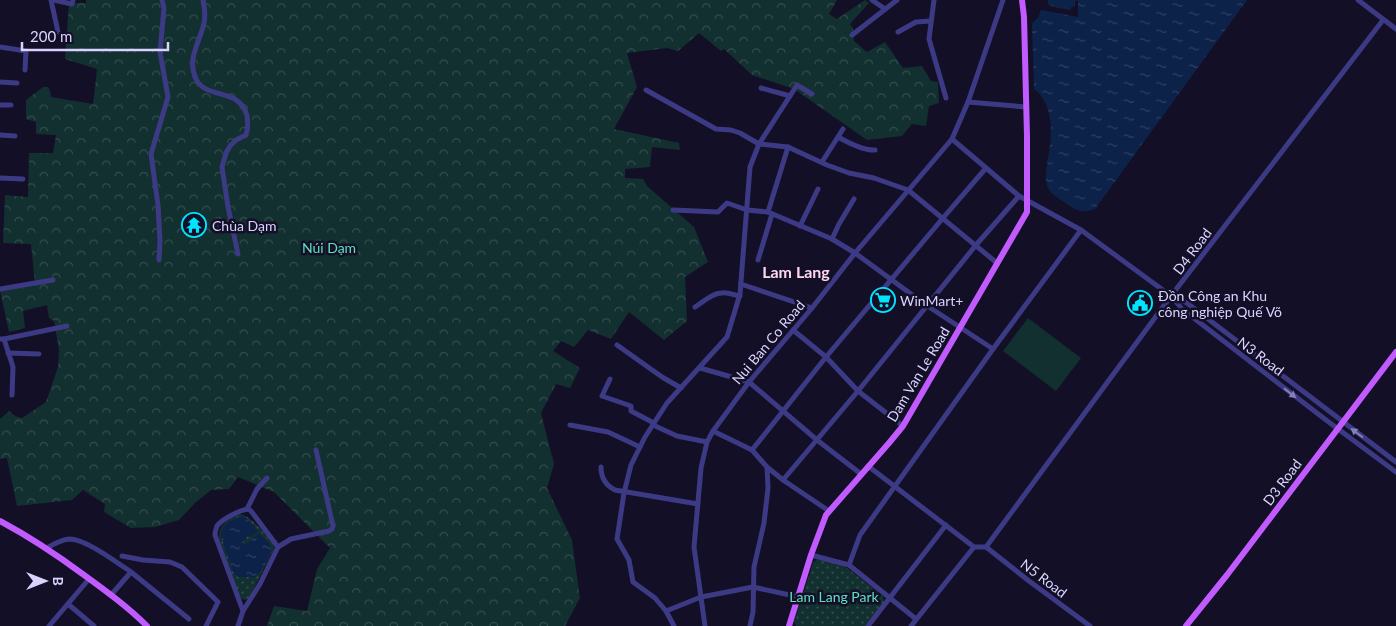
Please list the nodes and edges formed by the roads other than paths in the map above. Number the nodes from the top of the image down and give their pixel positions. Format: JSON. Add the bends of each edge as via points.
{"nodes":[{"id":1,"x":52,"y":0,"type":"edge"},
{"id":2,"x":73,"y":0,"type":"edge"},
{"id":3,"x":162,"y":0,"type":"edge"},
{"id":4,"x":203,"y":0,"type":"edge"},
{"id":5,"x":872,"y":0,"type":"edge"},
{"id":6,"x":897,"y":0,"type":"edge"},
{"id":7,"x":934,"y":0,"type":"edge"},
{"id":8,"x":1003,"y":0,"type":"edge"},
{"id":9,"x":1022,"y":0,"type":"edge"},
{"id":10,"x":1358,"y":0,"type":"edge"},
{"id":11,"x":885,"y":9,"type":"junction"},
{"id":12,"x":1383,"y":20,"type":"junction"},
{"id":13,"x":931,"y":21,"type":"junction"},
{"id":14,"x":1396,"y":30,"type":"edge"},
{"id":15,"x":58,"y":32,"type":"dead end"},
{"id":16,"x":898,"y":32,"type":"dead end"},
{"id":17,"x":852,"y":35,"type":"dead end"},
{"id":18,"x":0,"y":48,"type":"edge"},
{"id":19,"x":25,"y":70,"type":"dead end"},
{"id":20,"x":0,"y":82,"type":"edge"},
{"id":21,"x":17,"y":83,"type":"dead end"},
{"id":22,"x":761,"y":88,"type":"dead end"},
{"id":23,"x":646,"y":90,"type":"dead end"},
{"id":24,"x":812,"y":94,"type":"dead end"},
{"id":25,"x":790,"y":96,"type":"junction"},
{"id":26,"x":946,"y":98,"type":"dead end"},
{"id":27,"x":968,"y":102,"type":"junction"},
{"id":28,"x":0,"y":105,"type":"edge"},
{"id":29,"x":11,"y":105,"type":"dead end"},
{"id":30,"x":1026,"y":106,"type":"junction"},
{"id":31,"x":843,"y":129,"type":"dead end"},
{"id":32,"x":0,"y":135,"type":"edge"},
{"id":33,"x":15,"y":136,"type":"dead end"},
{"id":34,"x":838,"y":137,"type":"junction"},
{"id":35,"x":952,"y":139,"type":"junction"},
{"id":36,"x":759,"y":144,"type":"junction"},
{"id":37,"x":788,"y":148,"type":"junction"},
{"id":38,"x":875,"y":150,"type":"dead end"},
{"id":39,"x":822,"y":162,"type":"junction"},
{"id":40,"x":986,"y":168,"type":"junction"},
{"id":41,"x":0,"y":178,"type":"edge"},
{"id":42,"x":23,"y":179,"type":"dead end"},
{"id":43,"x":818,"y":189,"type":"dead end"},
{"id":44,"x":908,"y":190,"type":"junction"},
{"id":45,"x":1019,"y":196,"type":"junction"},
{"id":46,"x":854,"y":199,"type":"dead end"},
{"id":47,"x":1028,"y":202,"type":"junction"},
{"id":48,"x":673,"y":210,"type":"dead end"},
{"id":49,"x":747,"y":210,"type":"junction"},
{"id":50,"x":770,"y":213,"type":"junction"},
{"id":51,"x":943,"y":218,"type":"junction"},
{"id":52,"x":800,"y":226,"type":"junction"},
{"id":53,"x":1081,"y":230,"type":"junction"},
{"id":54,"x":832,"y":239,"type":"junction"},
{"id":55,"x":976,"y":245,"type":"junction"},
{"id":56,"x":855,"y":253,"type":"junction"},
{"id":57,"x":238,"y":254,"type":"dead end"},
{"id":58,"x":159,"y":260,"type":"dead end"},
{"id":59,"x":758,"y":260,"type":"dead end"},
{"id":60,"x":997,"y":263,"type":"junction"},
{"id":61,"x":54,"y":280,"type":"dead end"},
{"id":62,"x":890,"y":280,"type":"junction"},
{"id":63,"x":741,"y":284,"type":"junction"},
{"id":64,"x":0,"y":289,"type":"edge"},
{"id":65,"x":740,"y":296,"type":"junction"},
{"id":66,"x":1171,"y":296,"type":"junction"},
{"id":67,"x":926,"y":305,"type":"junction"},
{"id":68,"x":695,"y":307,"type":"dead end"},
{"id":69,"x":812,"y":308,"type":"junction"},
{"id":70,"x":67,"y":326,"type":"dead end"},
{"id":71,"x":960,"y":328,"type":"junction"},
{"id":72,"x":793,"y":330,"type":"junction"},
{"id":73,"x":2,"y":339,"type":"edge"},
{"id":74,"x":617,"y":345,"type":"dead end"},
{"id":75,"x":993,"y":349,"type":"junction"},
{"id":76,"x":1396,"y":352,"type":"edge"},
{"id":77,"x":8,"y":353,"type":"junction"},
{"id":78,"x":39,"y":354,"type":"dead end"},
{"id":79,"x":826,"y":357,"type":"junction"},
{"id":80,"x":700,"y":368,"type":"junction"},
{"id":81,"x":610,"y":379,"type":"dead end"},
{"id":82,"x":749,"y":382,"type":"junction"},
{"id":83,"x":681,"y":388,"type":"junction"},
{"id":84,"x":858,"y":391,"type":"junction"},
{"id":85,"x":12,"y":396,"type":"dead end"},
{"id":86,"x":783,"y":412,"type":"junction"},
{"id":87,"x":1342,"y":422,"type":"junction"},
{"id":88,"x":654,"y":424,"type":"junction"},
{"id":89,"x":570,"y":425,"type":"dead end"},
{"id":90,"x":903,"y":426,"type":"junction"},
{"id":91,"x":1337,"y":428,"type":"junction"},
{"id":92,"x":713,"y":431,"type":"junction"},
{"id":93,"x":817,"y":440,"type":"junction"},
{"id":94,"x":707,"y":442,"type":"junction"},
{"id":95,"x":640,"y":447,"type":"junction"},
{"id":96,"x":316,"y":450,"type":"dead end"},
{"id":97,"x":752,"y":450,"type":"junction"},
{"id":98,"x":1396,"y":462,"type":"edge"},
{"id":99,"x":868,"y":466,"type":"junction"},
{"id":100,"x":601,"y":467,"type":"dead end"},
{"id":101,"x":767,"y":467,"type":"junction"},
{"id":102,"x":1396,"y":472,"type":"edge"},
{"id":103,"x":861,"y":474,"type":"junction"},
{"id":104,"x":267,"y":478,"type":"dead end"},
{"id":105,"x":783,"y":480,"type":"junction"},
{"id":106,"x":894,"y":487,"type":"junction"},
{"id":107,"x":624,"y":491,"type":"junction"},
{"id":108,"x":698,"y":504,"type":"junction"},
{"id":109,"x":247,"y":509,"type":"junction"},
{"id":110,"x":829,"y":511,"type":"junction"},
{"id":111,"x":0,"y":521,"type":"edge"},
{"id":112,"x":946,"y":525,"type":"junction"},
{"id":113,"x":974,"y":547,"type":"junction"},
{"id":114,"x":986,"y":547,"type":"junction"},
{"id":115,"x":47,"y":548,"type":"junction"},
{"id":116,"x":278,"y":548,"type":"junction"},
{"id":117,"x":811,"y":555,"type":"junction"},
{"id":118,"x":122,"y":556,"type":"dead end"},
{"id":119,"x":849,"y":566,"type":"junction"},
{"id":120,"x":131,"y":572,"type":"junction"},
{"id":121,"x":89,"y":579,"type":"junction"},
{"id":122,"x":754,"y":587,"type":"junction"},
{"id":123,"x":111,"y":595,"type":"junction"},
{"id":124,"x":701,"y":597,"type":"junction"},
{"id":125,"x":798,"y":597,"type":"junction"},
{"id":126,"x":890,"y":598,"type":"junction"},
{"id":127,"x":68,"y":604,"type":"junction"},
{"id":128,"x":243,"y":611,"type":"junction"},
{"id":129,"x":666,"y":611,"type":"junction"},
{"id":130,"x":189,"y":619,"type":"dead end"},
{"id":131,"x":916,"y":619,"type":"junction"},
{"id":132,"x":49,"y":626,"type":"edge"},
{"id":133,"x":94,"y":626,"type":"edge"},
{"id":134,"x":147,"y":626,"type":"edge"},
{"id":135,"x":206,"y":626,"type":"edge"},
{"id":136,"x":238,"y":626,"type":"edge"},
{"id":137,"x":674,"y":626,"type":"edge"},
{"id":138,"x":705,"y":626,"type":"edge"},
{"id":139,"x":750,"y":626,"type":"edge"},
{"id":140,"x":789,"y":626,"type":"edge"},
{"id":141,"x":868,"y":626,"type":"edge"},
{"id":142,"x":911,"y":626,"type":"edge"},
{"id":143,"x":1090,"y":626,"type":"edge"},
{"id":144,"x":1186,"y":626,"type":"edge"}],
"edges":[{"from":1,"to":2,"type":"street","via":[[72,4]]},
{"from":1,"to":15,"type":"street"},
{"from":3,"to":58,"type":"street","via":[[160,52],[168,98],[151,154],[158,206]]},
{"from":4,"to":57,"type":"street","via":[[204,22],[192,58],[196,79],[203,88],[236,100],[245,110],[247,119],[246,135],[230,146],[222,167]]},
{"from":5,"to":11,"type":"street"},
{"from":6,"to":11,"type":"street"},
{"from":7,"to":13,"type":"street"},
{"from":8,"to":27,"type":"street","name":"Nui Ban Co Road"},
{"from":9,"to":30,"type":"main road","name":"Dam Van Le Road"},
{"from":10,"to":12,"type":"street"},
{"from":11,"to":17,"type":"street"},
{"from":12,"to":14,"type":"street"},
{"from":12,"to":66,"type":"street","name":"D4 Road"},
{"from":13,"to":16,"type":"street","via":[[916,22]]},
{"from":13,"to":26,"type":"street","via":[[929,39]]},
{"from":18,"to":19,"type":"street","via":[[26,51]]},
{"from":20,"to":21,"type":"street"},
{"from":22,"to":25,"type":"street"},
{"from":23,"to":36,"type":"street","via":[[716,129],[740,133]]},
{"from":24,"to":25,"type":"street","via":[[797,85]]},
{"from":25,"to":36,"type":"street"},
{"from":27,"to":30,"type":"street"},
{"from":27,"to":35,"type":"street","name":"Nui Ban Co Road"},
{"from":28,"to":29,"type":"street"},
{"from":30,"to":47,"type":"main road","name":"Dam Van Le Road"},
{"from":31,"to":34,"type":"street"},
{"from":32,"to":33,"type":"street"},
{"from":34,"to":38,"type":"street"},
{"from":34,"to":39,"type":"street"},
{"from":35,"to":40,"type":"street"},
{"from":35,"to":44,"type":"street","name":"Nui Ban Co Road"},
{"from":36,"to":37,"type":"street"},
{"from":36,"to":49,"type":"street","via":[[750,167]]},
{"from":37,"to":39,"type":"street"},
{"from":37,"to":50,"type":"street"},
{"from":39,"to":44,"type":"street"},
{"from":40,"to":45,"type":"street"},
{"from":40,"to":51,"type":"street"},
{"from":41,"to":42,"type":"street"},
{"from":43,"to":52,"type":"street"},
{"from":44,"to":51,"type":"street"},
{"from":44,"to":56,"type":"street","name":"Nui Ban Co Road"},
{"from":45,"to":47,"type":"street"},
{"from":45,"to":55,"type":"street"},
{"from":46,"to":54,"type":"street"},
{"from":47,"to":53,"type":"street"},
{"from":47,"to":60,"type":"main road","name":"Dam Van Le Road","via":[[1027,212]]},
{"from":48,"to":49,"type":"street","via":[[718,212],[728,203]]},
{"from":49,"to":50,"type":"street"},
{"from":49,"to":63,"type":"street"},
{"from":50,"to":52,"type":"street"},
{"from":50,"to":59,"type":"street"},
{"from":51,"to":55,"type":"street"},
{"from":51,"to":62,"type":"street"},
{"from":52,"to":54,"type":"street"},
{"from":53,"to":66,"type":"street"},
{"from":53,"to":75,"type":"street"},
{"from":54,"to":56,"type":"street"},
{"from":55,"to":60,"type":"street"},
{"from":55,"to":67,"type":"street"},
{"from":56,"to":62,"type":"street"},
{"from":56,"to":69,"type":"street","name":"Nui Ban Co Road"},
{"from":60,"to":71,"type":"main road","name":"Dam Van Le Road"},
{"from":61,"to":64,"type":"street"},
{"from":62,"to":67,"type":"street"},
{"from":62,"to":79,"type":"street"},
{"from":63,"to":65,"type":"street"},
{"from":63,"to":69,"type":"street"},
{"from":65,"to":68,"type":"street","via":[[718,294]]},
{"from":65,"to":80,"type":"street","via":[[727,337]]},
{"from":66,"to":87,"type":"street","name":"N3 Road","via":[[1187,303]]},
{"from":66,"to":91,"type":"street","name":"N3 Road","one_way":true,"via":[[1182,309]]},
{"from":66,"to":114,"type":"street","name":"D4 Road"},
{"from":67,"to":71,"type":"street"},
{"from":67,"to":84,"type":"street"},
{"from":69,"to":72,"type":"street","name":"Nui Ban Co Road"},
{"from":70,"to":73,"type":"street"},
{"from":71,"to":75,"type":"street"},
{"from":71,"to":90,"type":"main road","name":"Dam Van Le Road"},
{"from":72,"to":79,"type":"street"},
{"from":72,"to":82,"type":"street","name":"Nui Ban Co Road"},
{"from":73,"to":77,"type":"street"},
{"from":74,"to":83,"type":"street"},
{"from":75,"to":106,"type":"street"},
{"from":76,"to":87,"type":"main road","name":"D3 Road"},
{"from":77,"to":78,"type":"street"},
{"from":77,"to":85,"type":"street","via":[[13,367]]},
{"from":79,"to":84,"type":"street"},
{"from":79,"to":86,"type":"street"},
{"from":80,"to":82,"type":"street"},
{"from":80,"to":83,"type":"street"},
{"from":81,"to":88,"type":"street","via":[[602,396],[632,406],[631,411]]},
{"from":82,"to":86,"type":"street"},
{"from":82,"to":92,"type":"street","name":"Nui Ban Co Road"},
{"from":83,"to":88,"type":"street"},
{"from":84,"to":90,"type":"street"},
{"from":84,"to":93,"type":"street"},
{"from":86,"to":93,"type":"street"},
{"from":86,"to":97,"type":"street"},
{"from":87,"to":91,"type":"main road","name":"D3 Road"},
{"from":98,"to":87,"type":"street","name":"N3 Road","one_way":true},
{"from":88,"to":94,"type":"street","via":[[676,436]]},
{"from":88,"to":95,"type":"street"},
{"from":89,"to":95,"type":"street","via":[[608,432]]},
{"from":90,"to":99,"type":"main road","name":"Dam Van Le Road"},
{"from":91,"to":102,"type":"street","name":"N3 Road"},
{"from":91,"to":144,"type":"main road","name":"D3 Road"},
{"from":92,"to":94,"type":"street","name":"Nui Ban Co Road"},
{"from":92,"to":97,"type":"street"},
{"from":93,"to":103,"type":"street"},
{"from":93,"to":105,"type":"street"},
{"from":94,"to":108,"type":"street","name":"Nui Ban Co Road"},
{"from":95,"to":107,"type":"street"},
{"from":96,"to":116,"type":"street","via":[[332,530],[285,542]]},
{"from":97,"to":101,"type":"street"},
{"from":99,"to":103,"type":"main road","name":"Dam Van Le Road"},
{"from":99,"to":106,"type":"street"},
{"from":100,"to":107,"type":"street","via":[[605,484]]},
{"from":101,"to":105,"type":"street"},
{"from":101,"to":122,"type":"street","via":[[768,488],[754,567]]},
{"from":103,"to":110,"type":"main road","name":"Dam Van Le Road"},
{"from":104,"to":109,"type":"street"},
{"from":105,"to":110,"type":"street"},
{"from":106,"to":112,"type":"street"},
{"from":106,"to":119,"type":"street","via":[[860,535]]},
{"from":107,"to":108,"type":"street"},
{"from":107,"to":129,"type":"street","via":[[617,539],[629,560],[633,582],[655,598]]},
{"from":108,"to":124,"type":"street","name":"Nui Ban Co Road","via":[[694,547]]},
{"from":109,"to":116,"type":"street"},
{"from":109,"to":128,"type":"street","via":[[221,523],[215,535]]},
{"from":110,"to":117,"type":"main road","name":"Dam Van Le Road"},
{"from":111,"to":115,"type":"main road"},
{"from":112,"to":113,"type":"street"},
{"from":112,"to":126,"type":"street"},
{"from":113,"to":114,"type":"street"},
{"from":113,"to":131,"type":"street"},
{"from":114,"to":143,"type":"street","name":"N5 Road"},
{"from":115,"to":120,"type":"street","via":[[60,541],[82,541]]},
{"from":115,"to":121,"type":"main road"},
{"from":116,"to":128,"type":"street"},
{"from":117,"to":119,"type":"street"},
{"from":117,"to":125,"type":"main road","name":"Dam Van Le Road"},
{"from":118,"to":135,"type":"street","via":[[170,562],[182,568],[218,602]]},
{"from":119,"to":126,"type":"street"},
{"from":120,"to":123,"type":"street"},
{"from":120,"to":130,"type":"street"},
{"from":121,"to":123,"type":"main road"},
{"from":121,"to":127,"type":"street"},
{"from":122,"to":124,"type":"street"},
{"from":122,"to":125,"type":"street"},
{"from":122,"to":139,"type":"street"},
{"from":123,"to":134,"type":"main road"},
{"from":124,"to":129,"type":"street"},
{"from":124,"to":138,"type":"street","name":"Nui Ban Co Road"},
{"from":125,"to":140,"type":"main road","name":"Dam Van Le Road"},
{"from":126,"to":131,"type":"street"},
{"from":126,"to":141,"type":"street"},
{"from":127,"to":132,"type":"street"},
{"from":127,"to":133,"type":"street"},
{"from":128,"to":136,"type":"street"},
{"from":129,"to":137,"type":"street"},
{"from":131,"to":142,"type":"street"}]}
